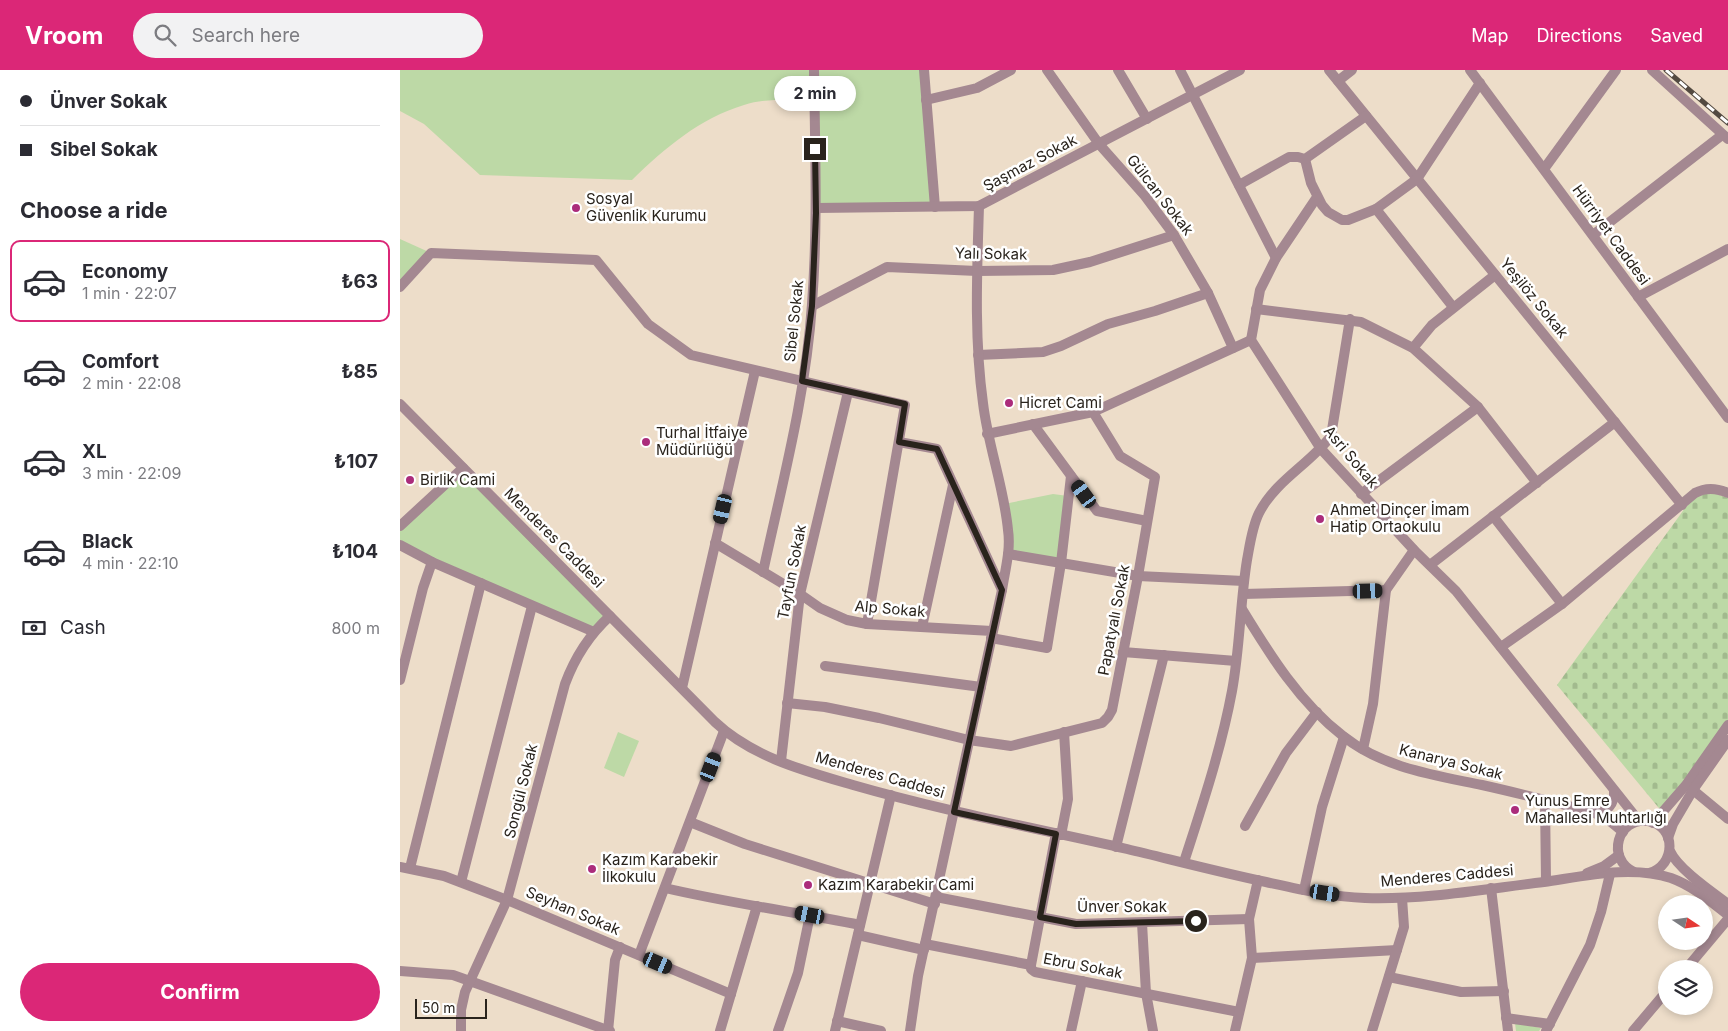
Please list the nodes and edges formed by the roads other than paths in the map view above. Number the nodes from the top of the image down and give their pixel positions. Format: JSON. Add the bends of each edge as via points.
{"nodes":[{"id":1,"x":814,"y":70,"type":"edge"},
{"id":2,"x":924,"y":70,"type":"edge"},
{"id":3,"x":1011,"y":70,"type":"edge"},
{"id":4,"x":1047,"y":70,"type":"edge"},
{"id":5,"x":1118,"y":70,"type":"edge"},
{"id":6,"x":1180,"y":70,"type":"edge"},
{"id":7,"x":1240,"y":70,"type":"edge"},
{"id":8,"x":1329,"y":70,"type":"edge"},
{"id":9,"x":1352,"y":70,"type":"edge"},
{"id":10,"x":1470,"y":70,"type":"edge"},
{"id":11,"x":1616,"y":70,"type":"edge"},
{"id":12,"x":1652,"y":70,"type":"edge"},
{"id":13,"x":1338,"y":81,"type":"junction"},
{"id":14,"x":1480,"y":82,"type":"junction"},
{"id":15,"x":1193,"y":95,"type":"junction"},
{"id":16,"x":926,"y":100,"type":"junction"},
{"id":17,"x":1366,"y":116,"type":"junction"},
{"id":18,"x":1147,"y":119,"type":"junction"},
{"id":19,"x":1725,"y":137,"type":"edge"},
{"id":20,"x":1099,"y":144,"type":"junction"},
{"id":21,"x":1305,"y":159,"type":"junction"},
{"id":22,"x":1544,"y":169,"type":"junction"},
{"id":23,"x":1417,"y":178,"type":"junction"},
{"id":24,"x":1239,"y":185,"type":"junction"},
{"id":25,"x":1317,"y":197,"type":"junction"},
{"id":26,"x":979,"y":206,"type":"junction"},
{"id":27,"x":935,"y":207,"type":"junction"},
{"id":28,"x":816,"y":208,"type":"junction"},
{"id":29,"x":1376,"y":210,"type":"junction"},
{"id":30,"x":1174,"y":235,"type":"junction"},
{"id":31,"x":1593,"y":235,"type":"junction"},
{"id":32,"x":1727,"y":252,"type":"edge"},
{"id":33,"x":1276,"y":258,"type":"junction"},
{"id":34,"x":977,"y":271,"type":"junction"},
{"id":35,"x":1495,"y":275,"type":"junction"},
{"id":36,"x":400,"y":287,"type":"edge"},
{"id":37,"x":1208,"y":293,"type":"junction"},
{"id":38,"x":1638,"y":297,"type":"junction"},
{"id":39,"x":812,"y":306,"type":"junction"},
{"id":40,"x":1256,"y":308,"type":"junction"},
{"id":41,"x":1453,"y":308,"type":"junction"},
{"id":42,"x":1350,"y":319,"type":"junction"},
{"id":43,"x":1251,"y":340,"type":"junction"},
{"id":44,"x":1233,"y":348,"type":"junction"},
{"id":45,"x":1413,"y":348,"type":"junction"},
{"id":46,"x":978,"y":355,"type":"junction"},
{"id":47,"x":755,"y":371,"type":"junction"},
{"id":48,"x":802,"y":381,"type":"junction"},
{"id":49,"x":848,"y":392,"type":"junction"},
{"id":50,"x":400,"y":404,"type":"edge"},
{"id":51,"x":1478,"y":407,"type":"junction"},
{"id":52,"x":1093,"y":412,"type":"junction"},
{"id":53,"x":1728,"y":418,"type":"edge"},
{"id":54,"x":1615,"y":422,"type":"junction"},
{"id":55,"x":1033,"y":424,"type":"junction"},
{"id":56,"x":987,"y":434,"type":"junction"},
{"id":57,"x":899,"y":442,"type":"junction"},
{"id":58,"x":1321,"y":449,"type":"junction"},
{"id":59,"x":463,"y":468,"type":"junction"},
{"id":60,"x":1071,"y":476,"type":"junction"},
{"id":61,"x":1537,"y":483,"type":"junction"},
{"id":62,"x":953,"y":485,"type":"junction"},
{"id":63,"x":1728,"y":493,"type":"edge"},
{"id":64,"x":1361,"y":494,"type":"junction"},
{"id":65,"x":1682,"y":505,"type":"junction"},
{"id":66,"x":1493,"y":516,"type":"junction"},
{"id":67,"x":1147,"y":521,"type":"junction"},
{"id":68,"x":400,"y":526,"type":"edge"},
{"id":69,"x":715,"y":543,"type":"junction"},
{"id":70,"x":400,"y":545,"type":"edge"},
{"id":71,"x":1414,"y":550,"type":"junction"},
{"id":72,"x":1008,"y":554,"type":"junction"},
{"id":73,"x":432,"y":562,"type":"junction"},
{"id":74,"x":1061,"y":564,"type":"junction"},
{"id":75,"x":1430,"y":566,"type":"junction"},
{"id":76,"x":763,"y":572,"type":"junction"},
{"id":77,"x":1138,"y":576,"type":"junction"},
{"id":78,"x":1244,"y":581,"type":"junction"},
{"id":79,"x":481,"y":583,"type":"junction"},
{"id":80,"x":1002,"y":590,"type":"junction"},
{"id":81,"x":1386,"y":590,"type":"junction"},
{"id":82,"x":800,"y":594,"type":"junction"},
{"id":83,"x":1243,"y":594,"type":"junction"},
{"id":84,"x":1562,"y":604,"type":"junction"},
{"id":85,"x":532,"y":606,"type":"junction"},
{"id":86,"x":1242,"y":609,"type":"junction"},
{"id":87,"x":610,"y":616,"type":"junction"},
{"id":88,"x":867,"y":624,"type":"junction"},
{"id":89,"x":922,"y":627,"type":"junction"},
{"id":90,"x":594,"y":632,"type":"junction"},
{"id":91,"x":992,"y":634,"type":"junction"},
{"id":92,"x":1501,"y":647,"type":"junction"},
{"id":93,"x":1123,"y":652,"type":"junction"},
{"id":94,"x":1164,"y":655,"type":"junction"},
{"id":95,"x":1236,"y":661,"type":"junction"},
{"id":96,"x":825,"y":666,"type":"dead end"},
{"id":97,"x":400,"y":680,"type":"edge"},
{"id":98,"x":981,"y":687,"type":"junction"},
{"id":99,"x":682,"y":688,"type":"junction"},
{"id":100,"x":788,"y":703,"type":"junction"},
{"id":101,"x":1317,"y":712,"type":"junction"},
{"id":102,"x":1728,"y":725,"type":"edge"},
{"id":103,"x":724,"y":731,"type":"junction"},
{"id":104,"x":1064,"y":732,"type":"junction"},
{"id":105,"x":1344,"y":737,"type":"junction"},
{"id":106,"x":969,"y":740,"type":"junction"},
{"id":107,"x":1728,"y":740,"type":"edge"},
{"id":108,"x":1363,"y":749,"type":"junction"},
{"id":109,"x":1724,"y":754,"type":"edge"},
{"id":110,"x":781,"y":761,"type":"junction"},
{"id":111,"x":1693,"y":790,"type":"junction"},
{"id":112,"x":1614,"y":791,"type":"junction"},
{"id":113,"x":890,"y":796,"type":"junction"},
{"id":114,"x":1546,"y":800,"type":"junction"},
{"id":115,"x":954,"y":812,"type":"junction"},
{"id":116,"x":1593,"y":812,"type":"junction"},
{"id":117,"x":1728,"y":819,"type":"edge"},
{"id":118,"x":690,"y":822,"type":"junction"},
{"id":119,"x":1639,"y":822,"type":"junction"},
{"id":120,"x":1653,"y":823,"type":"junction"},
{"id":121,"x":1245,"y":826,"type":"dead end"},
{"id":122,"x":1622,"y":832,"type":"junction"},
{"id":123,"x":1059,"y":834,"type":"junction"},
{"id":124,"x":1668,"y":838,"type":"junction"},
{"id":125,"x":1116,"y":847,"type":"junction"},
{"id":126,"x":1670,"y":851,"type":"junction"},
{"id":127,"x":1619,"y":855,"type":"junction"},
{"id":128,"x":1184,"y":862,"type":"junction"},
{"id":129,"x":405,"y":868,"type":"edge"},
{"id":130,"x":1636,"y":873,"type":"junction"},
{"id":131,"x":1610,"y":874,"type":"junction"},
{"id":132,"x":1648,"y":874,"type":"junction"},
{"id":133,"x":1577,"y":877,"type":"junction"},
{"id":134,"x":1258,"y":880,"type":"junction"},
{"id":135,"x":1546,"y":881,"type":"junction"},
{"id":136,"x":461,"y":882,"type":"junction"},
{"id":137,"x":870,"y":884,"type":"junction"},
{"id":138,"x":665,"y":888,"type":"junction"},
{"id":139,"x":1491,"y":888,"type":"junction"},
{"id":140,"x":1304,"y":890,"type":"junction"},
{"id":141,"x":1402,"y":898,"type":"junction"},
{"id":142,"x":507,"y":900,"type":"junction"},
{"id":143,"x":936,"y":901,"type":"junction"},
{"id":144,"x":1728,"y":904,"type":"edge"},
{"id":145,"x":757,"y":906,"type":"junction"},
{"id":146,"x":810,"y":915,"type":"junction"},
{"id":147,"x":1040,"y":917,"type":"junction"},
{"id":148,"x":1728,"y":917,"type":"edge"},
{"id":149,"x":1249,"y":919,"type":"junction"},
{"id":150,"x":1142,"y":923,"type":"junction"},
{"id":151,"x":859,"y":930,"type":"junction"},
{"id":152,"x":620,"y":947,"type":"junction"},
{"id":153,"x":925,"y":947,"type":"junction"},
{"id":154,"x":1397,"y":950,"type":"junction"},
{"id":155,"x":639,"y":955,"type":"junction"},
{"id":156,"x":1252,"y":958,"type":"junction"},
{"id":157,"x":1693,"y":960,"type":"edge"},
{"id":158,"x":1031,"y":965,"type":"junction"},
{"id":159,"x":400,"y":971,"type":"edge"},
{"id":160,"x":1389,"y":977,"type":"junction"},
{"id":161,"x":469,"y":980,"type":"junction"},
{"id":162,"x":1082,"y":981,"type":"junction"},
{"id":163,"x":1504,"y":991,"type":"junction"},
{"id":164,"x":1146,"y":993,"type":"junction"},
{"id":165,"x":731,"y":994,"type":"junction"},
{"id":166,"x":1658,"y":1001,"type":"edge"},
{"id":167,"x":1240,"y":1012,"type":"junction"},
{"id":168,"x":1506,"y":1018,"type":"junction"},
{"id":169,"x":836,"y":1026,"type":"edge"},
{"id":170,"x":1548,"y":1028,"type":"edge"},
{"id":171,"x":460,"y":1031,"type":"edge"},
{"id":172,"x":609,"y":1031,"type":"edge"},
{"id":173,"x":720,"y":1031,"type":"edge"},
{"id":174,"x":778,"y":1031,"type":"edge"},
{"id":175,"x":881,"y":1031,"type":"edge"},
{"id":176,"x":910,"y":1031,"type":"edge"},
{"id":177,"x":1071,"y":1031,"type":"edge"},
{"id":178,"x":1153,"y":1031,"type":"edge"},
{"id":179,"x":1235,"y":1031,"type":"edge"},
{"id":180,"x":1372,"y":1031,"type":"edge"},
{"id":181,"x":1508,"y":1031,"type":"edge"},
{"id":182,"x":1633,"y":1031,"type":"edge"}],
"edges":[{"from":1,"to":28,"type":"street","name":"Sibel Sokak"},
{"from":2,"to":16,"type":"street"},
{"from":3,"to":16,"type":"street","via":[[977,88]]},
{"from":4,"to":20,"type":"street","name":"Gülcan Sokak"},
{"from":5,"to":18,"type":"street"},
{"from":6,"to":15,"type":"street"},
{"from":7,"to":15,"type":"street","name":"Şaşmaz Sokak"},
{"from":8,"to":13,"type":"street","name":"Yeşilöz Sokak"},
{"from":9,"to":13,"type":"street"},
{"from":10,"to":14,"type":"street","name":"Hürriyet Caddesi"},
{"from":11,"to":22,"type":"street"},
{"from":12,"to":19,"type":"street"},
{"from":13,"to":17,"type":"street","name":"Yeşilöz Sokak"},
{"from":14,"to":22,"type":"street","name":"Hürriyet Caddesi"},
{"from":14,"to":23,"type":"street"},
{"from":15,"to":18,"type":"street","name":"Şaşmaz Sokak"},
{"from":15,"to":24,"type":"street"},
{"from":16,"to":27,"type":"street"},
{"from":17,"to":21,"type":"street"},
{"from":17,"to":23,"type":"street","name":"Yeşilöz Sokak"},
{"from":18,"to":20,"type":"street","name":"Şaşmaz Sokak"},
{"from":19,"to":31,"type":"street"},
{"from":20,"to":26,"type":"street","name":"Şaşmaz Sokak"},
{"from":20,"to":30,"type":"street","name":"Gülcan Sokak"},
{"from":21,"to":24,"type":"street","via":[[1289,157]]},
{"from":21,"to":25,"type":"street","via":[[1307,174]]},
{"from":22,"to":31,"type":"street","name":"Hürriyet Caddesi"},
{"from":23,"to":29,"type":"street"},
{"from":23,"to":35,"type":"street","name":"Yeşilöz Sokak"},
{"from":24,"to":33,"type":"street"},
{"from":25,"to":29,"type":"street","via":[[1328,212],[1342,220]]},
{"from":25,"to":33,"type":"street"},
{"from":26,"to":27,"type":"street","name":"Şaşmaz Sokak"},
{"from":26,"to":34,"type":"street"},
{"from":27,"to":28,"type":"street","name":"Şaşmaz Sokak"},
{"from":28,"to":39,"type":"street","name":"Sibel Sokak"},
{"from":29,"to":41,"type":"street"},
{"from":30,"to":34,"type":"street","name":"Yalı Sokak","via":[[1090,262],[1053,270]]},
{"from":30,"to":37,"type":"street","name":"Gülcan Sokak"},
{"from":31,"to":38,"type":"street","name":"Hürriyet Caddesi"},
{"from":32,"to":38,"type":"street"},
{"from":33,"to":40,"type":"street","via":[[1260,290]]},
{"from":34,"to":39,"type":"street","name":"Yalı Sokak","via":[[888,267]]},
{"from":34,"to":46,"type":"street"},
{"from":35,"to":41,"type":"street"},
{"from":35,"to":54,"type":"street","name":"Yeşilöz Sokak"},
{"from":36,"to":47,"type":"street","via":[[432,254],[596,260],[648,324],[691,354]]},
{"from":37,"to":44,"type":"street","name":"Gülcan Sokak"},
{"from":37,"to":46,"type":"street","via":[[1108,324],[1043,352]]},
{"from":38,"to":53,"type":"street","name":"Hürriyet Caddesi"},
{"from":39,"to":48,"type":"street","name":"Sibel Sokak"},
{"from":40,"to":42,"type":"street"},
{"from":40,"to":43,"type":"street"},
{"from":41,"to":45,"type":"street","via":[[1432,325]]},
{"from":42,"to":45,"type":"street"},
{"from":42,"to":58,"type":"street","via":[[1331,436]]},
{"from":43,"to":44,"type":"street"},
{"from":43,"to":58,"type":"street","name":"Asri Sokak"},
{"from":44,"to":52,"type":"street"},
{"from":45,"to":51,"type":"street"},
{"from":46,"to":56,"type":"street"},
{"from":47,"to":48,"type":"street"},
{"from":47,"to":69,"type":"street"},
{"from":48,"to":49,"type":"street"},
{"from":48,"to":76,"type":"street","name":"Sibel Sokak"},
{"from":49,"to":57,"type":"street","via":[[905,404]]},
{"from":49,"to":82,"type":"street","name":"Tayfun Sokak"},
{"from":50,"to":59,"type":"street","name":"Menderes Caddesi"},
{"from":51,"to":61,"type":"street"},
{"from":51,"to":64,"type":"street"},
{"from":52,"to":55,"type":"street"},
{"from":52,"to":67,"type":"street","name":"Papatyalı Sokak","via":[[1120,456],[1155,477]]},
{"from":54,"to":61,"type":"street"},
{"from":54,"to":65,"type":"street","name":"Yeşilöz Sokak"},
{"from":55,"to":56,"type":"street"},
{"from":55,"to":60,"type":"street"},
{"from":56,"to":72,"type":"street","via":[[1009,531]]},
{"from":57,"to":62,"type":"street","via":[[937,449]]},
{"from":57,"to":88,"type":"street"},
{"from":58,"to":64,"type":"street","name":"Asri Sokak"},
{"from":58,"to":78,"type":"street","via":[[1281,484],[1263,505],[1254,526]]},
{"from":59,"to":68,"type":"street"},
{"from":59,"to":87,"type":"street","name":"Menderes Caddesi"},
{"from":60,"to":67,"type":"street","via":[[1097,511]]},
{"from":60,"to":74,"type":"street"},
{"from":61,"to":66,"type":"street"},
{"from":62,"to":80,"type":"street"},
{"from":62,"to":89,"type":"street"},
{"from":63,"to":65,"type":"street","via":[[1704,489]]},
{"from":64,"to":71,"type":"street","name":"Asri Sokak"},
{"from":65,"to":84,"type":"street"},
{"from":66,"to":75,"type":"street"},
{"from":66,"to":84,"type":"street"},
{"from":67,"to":77,"type":"street","name":"Papatyalı Sokak"},
{"from":69,"to":76,"type":"street","name":"Alp Sokak"},
{"from":69,"to":99,"type":"street"},
{"from":70,"to":73,"type":"street"},
{"from":71,"to":75,"type":"street","name":"Asri Sokak"},
{"from":71,"to":81,"type":"street"},
{"from":72,"to":74,"type":"street"},
{"from":72,"to":80,"type":"street"},
{"from":73,"to":79,"type":"street"},
{"from":73,"to":97,"type":"street"},
{"from":74,"to":77,"type":"street"},
{"from":74,"to":91,"type":"street","name":"Alp Sokak","via":[[1047,648]]},
{"from":75,"to":92,"type":"street","name":"Asri Sokak","via":[[1456,591]]},
{"from":76,"to":82,"type":"street","name":"Alp Sokak"},
{"from":77,"to":78,"type":"street"},
{"from":77,"to":93,"type":"street","name":"Papatyalı Sokak"},
{"from":78,"to":83,"type":"street"},
{"from":79,"to":85,"type":"street"},
{"from":79,"to":129,"type":"street"},
{"from":80,"to":91,"type":"street"},
{"from":81,"to":83,"type":"street"},
{"from":81,"to":108,"type":"street"},
{"from":82,"to":88,"type":"street","name":"Alp Sokak","via":[[833,615]]},
{"from":82,"to":100,"type":"street","name":"Tayfun Sokak"},
{"from":83,"to":86,"type":"street"},
{"from":84,"to":92,"type":"street"},
{"from":85,"to":90,"type":"street"},
{"from":85,"to":136,"type":"street"},
{"from":86,"to":95,"type":"street"},
{"from":86,"to":101,"type":"street","name":"Kanarya Sokak","via":[[1268,652]]},
{"from":87,"to":90,"type":"street","name":"Songül Sokak"},
{"from":87,"to":99,"type":"street","name":"Menderes Caddesi"},
{"from":88,"to":89,"type":"street","name":"Alp Sokak"},
{"from":89,"to":91,"type":"street","name":"Alp Sokak"},
{"from":90,"to":142,"type":"street","name":"Songül Sokak","via":[[572,664],[565,684]]},
{"from":91,"to":98,"type":"street"},
{"from":92,"to":112,"type":"street","name":"Asri Sokak"},
{"from":93,"to":94,"type":"street"},
{"from":93,"to":104,"type":"street","name":"Papatyalı Sokak","via":[[1110,714],[1102,723]]},
{"from":94,"to":95,"type":"street"},
{"from":94,"to":125,"type":"street"},
{"from":95,"to":128,"type":"street","via":[[1215,762]]},
{"from":96,"to":98,"type":"street"},
{"from":98,"to":106,"type":"street"},
{"from":99,"to":103,"type":"street","name":"Menderes Caddesi"},
{"from":100,"to":106,"type":"street","name":"Papatyalı Sokak","via":[[879,718]]},
{"from":100,"to":110,"type":"street","name":"Tayfun Sokak"},
{"from":101,"to":105,"type":"street","name":"Kanarya Sokak"},
{"from":101,"to":121,"type":"street","via":[[1286,753]]},
{"from":102,"to":120,"type":"street","via":[[1686,785]]},
{"from":103,"to":110,"type":"street","name":"Menderes Caddesi"},
{"from":103,"to":118,"type":"street"},
{"from":104,"to":106,"type":"street","name":"Papatyalı Sokak","via":[[1011,746]]},
{"from":104,"to":123,"type":"street","via":[[1068,799]]},
{"from":105,"to":108,"type":"street","name":"Kanarya Sokak"},
{"from":105,"to":140,"type":"street","via":[[1322,807]]},
{"from":106,"to":115,"type":"street"},
{"from":107,"to":109,"type":"street"},
{"from":108,"to":114,"type":"street","name":"Kanarya Sokak","via":[[1410,769]]},
{"from":109,"to":111,"type":"street"},
{"from":110,"to":113,"type":"street","name":"Menderes Caddesi"},
{"from":111,"to":117,"type":"street"},
{"from":111,"to":124,"type":"street"},
{"from":112,"to":116,"type":"street","via":[[1614,800],[1609,807],[1602,812]]},
{"from":112,"to":119,"type":"street","name":"Asri Sokak"},
{"from":113,"to":115,"type":"street","name":"Menderes Caddesi"},
{"from":113,"to":137,"type":"street"},
{"from":114,"to":116,"type":"street","name":"Kanarya Sokak"},
{"from":114,"to":135,"type":"street"},
{"from":115,"to":123,"type":"street","name":"Menderes Caddesi"},
{"from":115,"to":143,"type":"street"},
{"from":116,"to":122,"type":"street","name":"Kanarya Sokak"},
{"from":118,"to":137,"type":"street","name":"Ünver Sokak","via":[[745,844]]},
{"from":118,"to":138,"type":"street"},
{"from":119,"to":120,"type":"street"},
{"from":119,"to":122,"type":"street"},
{"from":120,"to":124,"type":"street","via":[[1661,827]]},
{"from":122,"to":127,"type":"street","via":[[1617,846]]},
{"from":123,"to":125,"type":"street","name":"Menderes Caddesi"},
{"from":123,"to":147,"type":"street"},
{"from":124,"to":126,"type":"street"},
{"from":125,"to":128,"type":"street","name":"Menderes Caddesi"},
{"from":126,"to":132,"type":"street","via":[[1664,864]]},
{"from":126,"to":144,"type":"street","via":[[1682,866]]},
{"from":127,"to":130,"type":"street","via":[[1625,866]]},
{"from":127,"to":133,"type":"street","name":"Menderes Caddesi","via":[[1604,866]]},
{"from":128,"to":134,"type":"street","name":"Menderes Caddesi"},
{"from":129,"to":136,"type":"street","name":"Seyhan Sokak"},
{"from":130,"to":131,"type":"street","name":"Menderes Caddesi"},
{"from":130,"to":132,"type":"street","name":"Menderes Caddesi"},
{"from":131,"to":133,"type":"street","name":"Menderes Caddesi"},
{"from":131,"to":170,"type":"street","via":[[1590,945]]},
{"from":132,"to":148,"type":"street","name":"Menderes Caddesi","via":[[1670,878],[1699,892]]},
{"from":133,"to":135,"type":"street","name":"Menderes Caddesi"},
{"from":134,"to":140,"type":"street","name":"Menderes Caddesi"},
{"from":134,"to":149,"type":"street"},
{"from":135,"to":139,"type":"street","name":"Menderes Caddesi"},
{"from":136,"to":142,"type":"street","name":"Seyhan Sokak"},
{"from":137,"to":143,"type":"street","name":"Ünver Sokak"},
{"from":137,"to":151,"type":"street"},
{"from":138,"to":145,"type":"street","name":"Ebru Sokak"},
{"from":138,"to":155,"type":"street"},
{"from":139,"to":141,"type":"street","name":"Menderes Caddesi"},
{"from":139,"to":163,"type":"street"},
{"from":140,"to":141,"type":"street","name":"Menderes Caddesi","via":[[1342,896]]},
{"from":141,"to":154,"type":"street","via":[[1404,927]]},
{"from":142,"to":152,"type":"street","name":"Seyhan Sokak"},
{"from":142,"to":161,"type":"street","name":"Songül Sokak"},
{"from":143,"to":147,"type":"street","name":"Ünver Sokak"},
{"from":143,"to":153,"type":"street"},
{"from":145,"to":146,"type":"street","name":"Ebru Sokak"},
{"from":145,"to":165,"type":"street"},
{"from":146,"to":151,"type":"street","name":"Ebru Sokak"},
{"from":146,"to":174,"type":"street","via":[[798,973]]},
{"from":147,"to":150,"type":"street","name":"Ünver Sokak","via":[[1076,924]]},
{"from":147,"to":158,"type":"street"},
{"from":148,"to":157,"type":"street"},
{"from":149,"to":150,"type":"street","name":"Ünver Sokak"},
{"from":149,"to":156,"type":"street"},
{"from":150,"to":164,"type":"street"},
{"from":151,"to":153,"type":"street","name":"Ebru Sokak"},
{"from":151,"to":169,"type":"street"},
{"from":152,"to":155,"type":"street","name":"Seyhan Sokak"},
{"from":152,"to":172,"type":"street","via":[[615,960]]},
{"from":153,"to":158,"type":"street","name":"Ebru Sokak"},
{"from":153,"to":176,"type":"street"},
{"from":154,"to":156,"type":"street"},
{"from":154,"to":160,"type":"street"},
{"from":155,"to":165,"type":"street","name":"Seyhan Sokak"},
{"from":156,"to":167,"type":"street"},
{"from":158,"to":162,"type":"street","name":"Ebru Sokak","via":[[1035,972]]},
{"from":159,"to":161,"type":"street","via":[[453,975]]},
{"from":160,"to":163,"type":"street","via":[[1461,992]]},
{"from":160,"to":180,"type":"street"},
{"from":161,"to":171,"type":"street","name":"Songül Sokak","via":[[462,1001]]},
{"from":161,"to":172,"type":"street"},
{"from":162,"to":164,"type":"street","name":"Ebru Sokak"},
{"from":162,"to":177,"type":"street"},
{"from":163,"to":168,"type":"street"},
{"from":164,"to":167,"type":"street","name":"Ebru Sokak"},
{"from":164,"to":178,"type":"street"},
{"from":165,"to":173,"type":"street"},
{"from":166,"to":182,"type":"street"},
{"from":167,"to":179,"type":"street"},
{"from":168,"to":170,"type":"street"},
{"from":168,"to":181,"type":"street"},
{"from":169,"to":175,"type":"street"}]}
